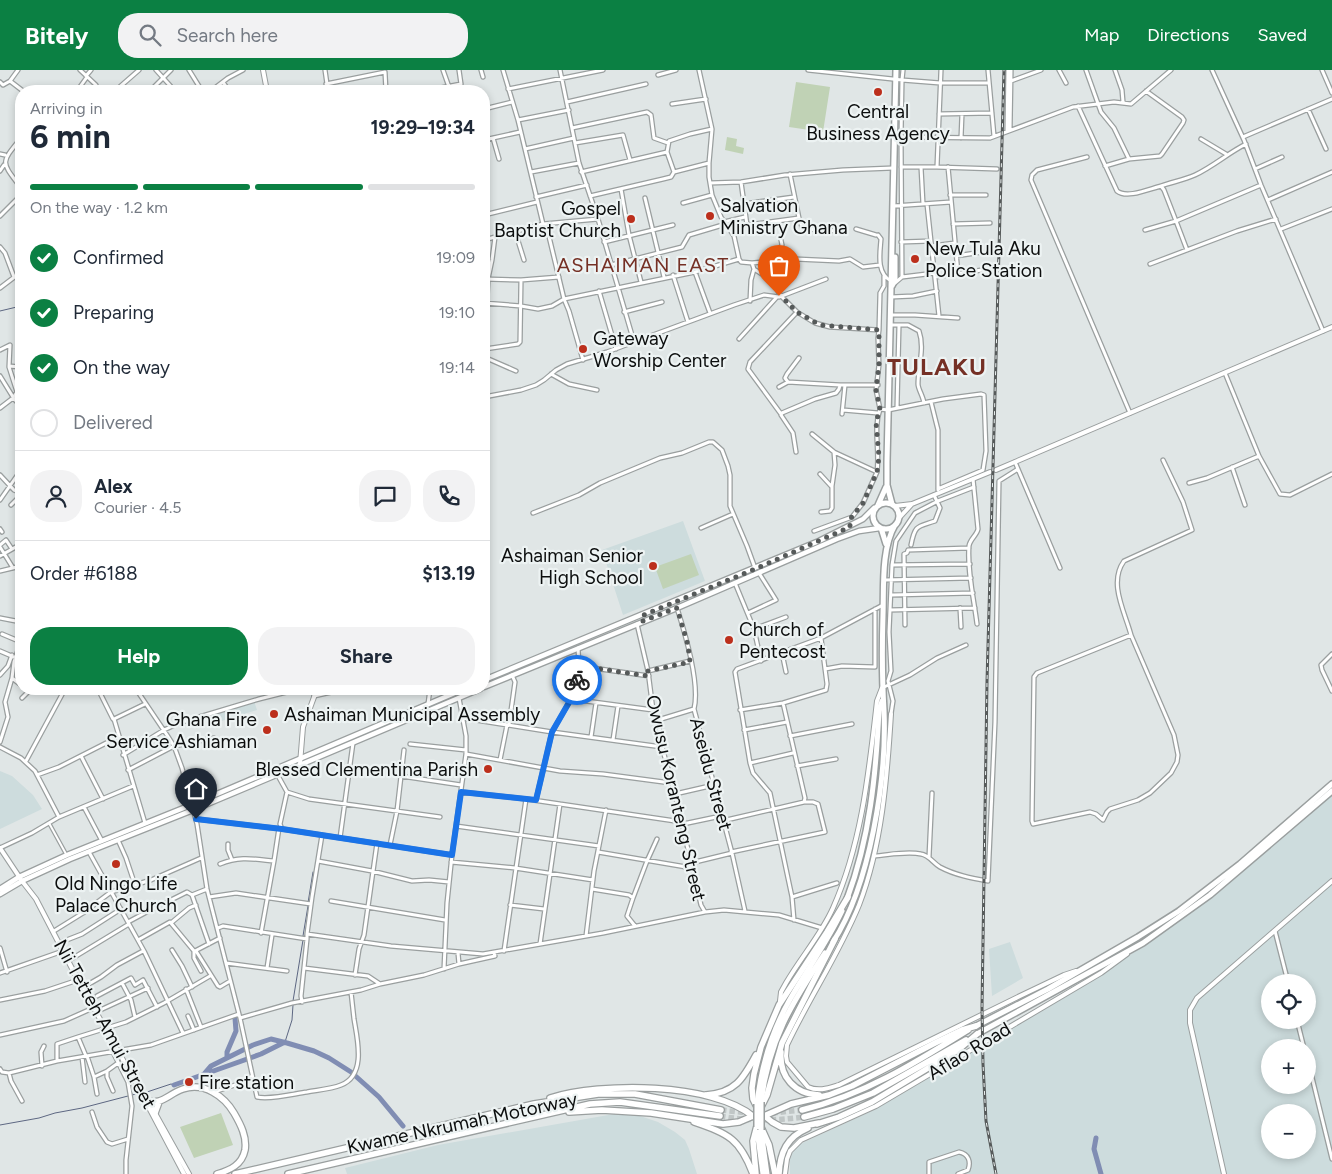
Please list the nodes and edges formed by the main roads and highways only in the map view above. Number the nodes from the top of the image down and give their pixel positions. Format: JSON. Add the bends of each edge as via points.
{"nodes":[{"id":1,"x":896,"y":70,"type":"edge"},
{"id":2,"x":887,"y":485,"type":"junction"},
{"id":3,"x":894,"y":505,"type":"junction"},
{"id":4,"x":876,"y":507,"type":"junction"},
{"id":5,"x":895,"y":525,"type":"junction"},
{"id":6,"x":881,"y":528,"type":"junction"},
{"id":7,"x":887,"y":546,"type":"junction"},
{"id":8,"x":757,"y":571,"type":"junction"},
{"id":9,"x":641,"y":616,"type":"junction"},
{"id":10,"x":643,"y":621,"type":"junction"},
{"id":11,"x":544,"y":654,"type":"junction"},
{"id":12,"x":546,"y":660,"type":"junction"},
{"id":13,"x":490,"y":677,"type":"edge"},
{"id":14,"x":490,"y":684,"type":"edge"},
{"id":15,"x":450,"y":695,"type":"edge"},
{"id":16,"x":466,"y":695,"type":"edge"},
{"id":17,"x":882,"y":698,"type":"junction"},
{"id":18,"x":1332,"y":784,"type":"edge"},
{"id":19,"x":1332,"y":791,"type":"edge"},
{"id":20,"x":192,"y":807,"type":"junction"},
{"id":21,"x":20,"y":879,"type":"junction"},
{"id":22,"x":0,"y":889,"type":"edge"},
{"id":23,"x":0,"y":894,"type":"edge"},
{"id":24,"x":848,"y":897,"type":"junction"},
{"id":25,"x":835,"y":939,"type":"junction"},
{"id":26,"x":815,"y":965,"type":"junction"},
{"id":27,"x":976,"y":1026,"type":"junction"},
{"id":28,"x":977,"y":1034,"type":"junction"},
{"id":29,"x":782,"y":1043,"type":"junction"},
{"id":30,"x":761,"y":1047,"type":"junction"},
{"id":31,"x":764,"y":1073,"type":"junction"},
{"id":32,"x":701,"y":1095,"type":"junction"},
{"id":33,"x":829,"y":1095,"type":"junction"},
{"id":34,"x":146,"y":1101,"type":"road end"},
{"id":35,"x":159,"y":1102,"type":"junction"},
{"id":36,"x":534,"y":1104,"type":"junction"},
{"id":37,"x":759,"y":1111,"type":"junction"},
{"id":38,"x":155,"y":1113,"type":"road end"},
{"id":39,"x":547,"y":1115,"type":"junction"},
{"id":40,"x":753,"y":1116,"type":"junction"},
{"id":41,"x":764,"y":1116,"type":"junction"},
{"id":42,"x":678,"y":1117,"type":"junction"},
{"id":43,"x":758,"y":1122,"type":"junction"},
{"id":44,"x":820,"y":1123,"type":"junction"},
{"id":45,"x":363,"y":1144,"type":"junction"},
{"id":46,"x":366,"y":1157,"type":"junction"},
{"id":47,"x":307,"y":1170,"type":"junction"},
{"id":48,"x":217,"y":1174,"type":"edge"},
{"id":49,"x":235,"y":1174,"type":"edge"},
{"id":50,"x":288,"y":1174,"type":"edge"},
{"id":51,"x":299,"y":1174,"type":"edge"},
{"id":52,"x":754,"y":1174,"type":"edge"},
{"id":53,"x":763,"y":1174,"type":"edge"},
{"id":54,"x":767,"y":1174,"type":"edge"},
{"id":55,"x":777,"y":1174,"type":"edge"}],
"edges":[{"from":1,"to":2,"type":"highway","via":[[897,137],[892,248],[895,273],[891,284]]},
{"from":2,"to":3,"type":"highway"},
{"from":2,"to":4,"type":"highway"},
{"from":3,"to":4,"type":"highway","via":[[883,503]]},
{"from":3,"to":5,"type":"highway","via":[[899,518]]},
{"from":4,"to":6,"type":"highway","via":[[872,513],[874,522]]},
{"from":4,"to":8,"type":"main road","via":[[850,527]]},
{"from":5,"to":6,"type":"highway"},
{"from":5,"to":7,"type":"highway"},
{"from":6,"to":7,"type":"highway"},
{"from":6,"to":8,"type":"main road","via":[[859,531]]},
{"from":7,"to":17,"type":"highway"},
{"from":8,"to":9,"type":"main road"},
{"from":8,"to":10,"type":"main road"},
{"from":9,"to":10,"type":"main road"},
{"from":9,"to":11,"type":"main road"},
{"from":10,"to":12,"type":"main road"},
{"from":11,"to":12,"type":"main road"},
{"from":11,"to":13,"type":"main road"},
{"from":12,"to":14,"type":"main road"},
{"from":15,"to":20,"type":"main road"},
{"from":16,"to":20,"type":"main road"},
{"from":17,"to":24,"type":"highway","via":[[876,772],[860,862]]},
{"from":17,"to":25,"type":"highway","via":[[882,765],[868,856],[860,883]]},
{"from":18,"to":27,"type":"highway","name":"Aflao Road","via":[[1240,864],[1155,927]]},
{"from":19,"to":28,"type":"highway","name":"Aflao Road","via":[[1210,895],[1143,942]]},
{"from":20,"to":21,"type":"main road"},
{"from":20,"to":21,"type":"main road","via":[[67,855]]},
{"from":21,"to":22,"type":"main road"},
{"from":21,"to":23,"type":"main road"},
{"from":24,"to":26,"type":"highway"},
{"from":24,"to":30,"type":"highway","via":[[779,1005]]},
{"from":25,"to":26,"type":"highway"},
{"from":25,"to":29,"type":"highway"},
{"from":26,"to":31,"type":"highway","via":[[784,1020]]},
{"from":27,"to":28,"type":"highway","name":"Aflao Road","via":[[864,1089],[803,1113],[833,1109],[873,1093]]},
{"from":27,"to":33,"type":"highway"},
{"from":28,"to":44,"type":"highway","via":[[958,1050],[872,1102]]},
{"from":29,"to":33,"type":"highway","via":[[782,1069],[786,1079],[800,1091]]},
{"from":29,"to":37,"type":"highway"},
{"from":30,"to":32,"type":"highway","via":[[736,1085],[726,1092]]},
{"from":30,"to":37,"type":"highway","via":[[752,1088]]},
{"from":31,"to":53,"type":"highway","bridge":true,"via":[[757,1104],[757,1142]]},
{"from":31,"to":54,"type":"highway","bridge":true,"via":[[760,1122]]},
{"from":32,"to":36,"type":"highway","via":[[628,1087],[602,1088],[568,1093]]},
{"from":32,"to":40,"type":"highway","via":[[740,1108]]},
{"from":33,"to":41,"type":"highway","via":[[791,1104]]},
{"from":34,"to":35,"type":"highway"},
{"from":35,"to":38,"type":"highway"},
{"from":35,"to":48,"type":"highway","via":[[184,1088],[200,1087],[225,1100],[244,1132],[246,1145],[238,1164]]},
{"from":36,"to":39,"type":"highway","name":"Kwame Nkrumah Motorway","via":[[617,1093],[636,1094],[720,1113],[620,1102],[590,1104]]},
{"from":36,"to":45,"type":"highway","name":"Kwame Nkrumah Motorway"},
{"from":37,"to":40,"type":"highway"},
{"from":37,"to":41,"type":"highway"},
{"from":39,"to":42,"type":"highway","via":[[602,1110]]},
{"from":39,"to":46,"type":"highway","name":"Kwame Nkrumah Motorway"},
{"from":40,"to":42,"type":"highway","via":[[723,1124]]},
{"from":40,"to":43,"type":"highway"},
{"from":41,"to":43,"type":"highway"},
{"from":41,"to":44,"type":"highway","via":[[781,1126],[794,1128]]},
{"from":42,"to":52,"type":"highway","via":[[731,1138],[740,1147]]},
{"from":43,"to":52,"type":"highway","via":[[753,1141]]},
{"from":43,"to":55,"type":"highway"},
{"from":44,"to":55,"type":"highway","via":[[791,1139],[781,1154]]},
{"from":45,"to":46,"type":"highway"},
{"from":45,"to":49,"type":"highway","name":"Kwame Nkrumah Motorway"},
{"from":46,"to":47,"type":"highway","name":"Kwame Nkrumah Motorway"},
{"from":47,"to":50,"type":"highway","name":"Kwame Nkrumah Motorway"},
{"from":47,"to":51,"type":"highway"}]}
